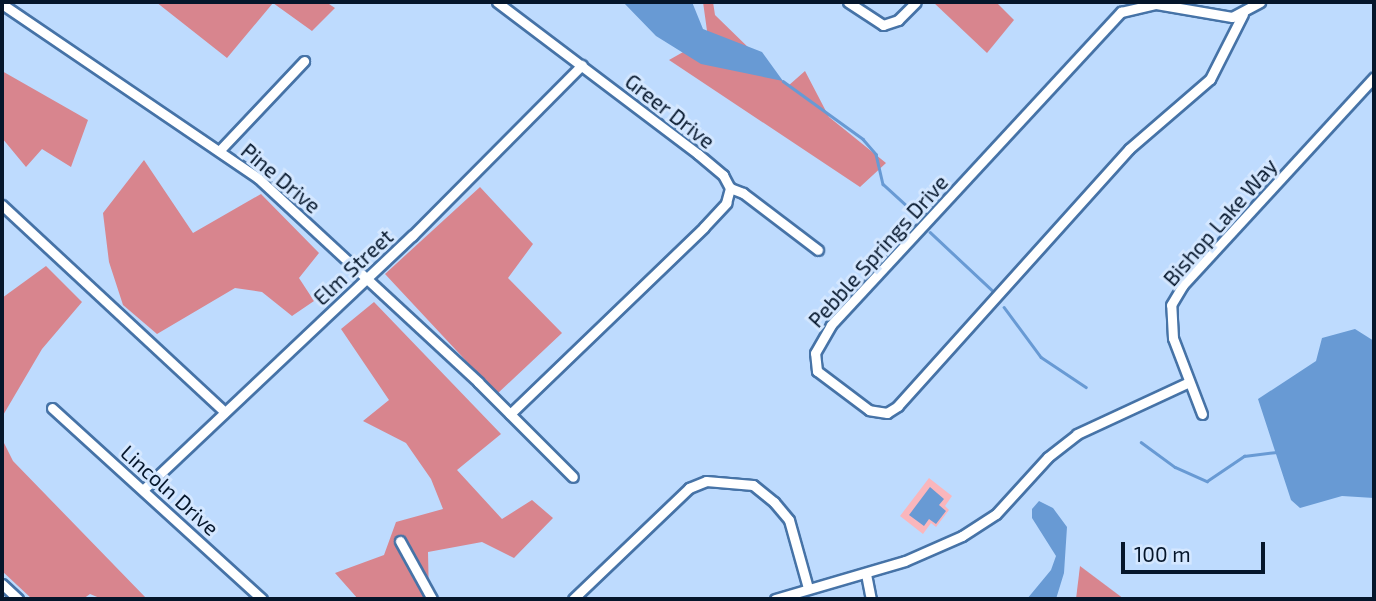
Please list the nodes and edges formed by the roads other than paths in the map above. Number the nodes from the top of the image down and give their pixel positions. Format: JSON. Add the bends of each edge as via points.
{"nodes":[{"id":1,"x":497,"y":2,"type":"edge"},
{"id":2,"x":848,"y":2,"type":"edge"},
{"id":3,"x":916,"y":2,"type":"edge"},
{"id":4,"x":1260,"y":2,"type":"edge"},
{"id":5,"x":2,"y":4,"type":"edge"},
{"id":6,"x":1243,"y":14,"type":"junction"},
{"id":7,"x":304,"y":61,"type":"dead end"},
{"id":8,"x":582,"y":65,"type":"junction"},
{"id":9,"x":1374,"y":77,"type":"edge"},
{"id":10,"x":219,"y":151,"type":"junction"},
{"id":11,"x":730,"y":188,"type":"junction"},
{"id":12,"x":2,"y":205,"type":"edge"},
{"id":13,"x":818,"y":250,"type":"dead end"},
{"id":14,"x":367,"y":278,"type":"junction"},
{"id":15,"x":1189,"y":382,"type":"junction"},
{"id":16,"x":52,"y":408,"type":"dead end"},
{"id":17,"x":225,"y":412,"type":"junction"},
{"id":18,"x":510,"y":414,"type":"junction"},
{"id":19,"x":1202,"y":414,"type":"dead end"},
{"id":20,"x":573,"y":477,"type":"dead end"},
{"id":21,"x":144,"y":489,"type":"junction"},
{"id":22,"x":400,"y":541,"type":"dead end"},
{"id":23,"x":866,"y":573,"type":"junction"},
{"id":24,"x":2,"y":584,"type":"edge"},
{"id":25,"x":808,"y":588,"type":"junction"},
{"id":26,"x":18,"y":599,"type":"edge"},
{"id":27,"x":262,"y":599,"type":"edge"},
{"id":28,"x":432,"y":599,"type":"edge"},
{"id":29,"x":573,"y":599,"type":"edge"},
{"id":30,"x":775,"y":599,"type":"edge"},
{"id":31,"x":872,"y":599,"type":"edge"}],
"edges":[{"from":1,"to":8,"type":"street","name":"Greer Drive"},
{"from":2,"to":3,"type":"street","via":[[883,25],[898,20]]},
{"from":4,"to":6,"type":"street","name":"Pebble Springs Drive"},
{"from":5,"to":10,"type":"street","name":"Pine Drive"},
{"from":6,"to":6,"type":"street","name":"Pebble Springs Drive","via":[[1220,18],[1156,4],[1121,12],[831,326],[815,354],[817,371],[869,410],[887,413],[898,406],[1008,289],[1059,223],[1120,159],[1215,73]]},
{"from":7,"to":10,"type":"street"},
{"from":8,"to":11,"type":"street","name":"Greer Drive","via":[[698,154],[723,175]]},
{"from":8,"to":14,"type":"street","name":"Elm Street"},
{"from":9,"to":15,"type":"street","name":"Bishop Lake Way","via":[[1183,285],[1171,305],[1169,322]]},
{"from":10,"to":14,"type":"street","name":"Pine Drive","via":[[266,185]]},
{"from":11,"to":13,"type":"street","name":"Greer Drive"},
{"from":11,"to":18,"type":"street","via":[[726,203],[704,227]]},
{"from":12,"to":17,"type":"street"},
{"from":14,"to":17,"type":"street","name":"Elm Street"},
{"from":14,"to":18,"type":"street","name":"Pine Drive"},
{"from":15,"to":19,"type":"street","name":"Bishop Lake Way"},
{"from":15,"to":23,"type":"street","via":[[1077,434],[1048,457],[996,514],[962,536]]},
{"from":16,"to":21,"type":"street","name":"Lincoln Drive"},
{"from":17,"to":21,"type":"street","name":"Elm Street"},
{"from":18,"to":20,"type":"street","name":"Pine Drive"},
{"from":21,"to":27,"type":"street","name":"Lincoln Drive"},
{"from":22,"to":28,"type":"street"},
{"from":23,"to":25,"type":"street"},
{"from":23,"to":31,"type":"street"},
{"from":24,"to":26,"type":"street"},
{"from":25,"to":29,"type":"street","via":[[789,520],[774,502],[753,485],[706,481],[689,488]]},
{"from":25,"to":30,"type":"street"}]}
